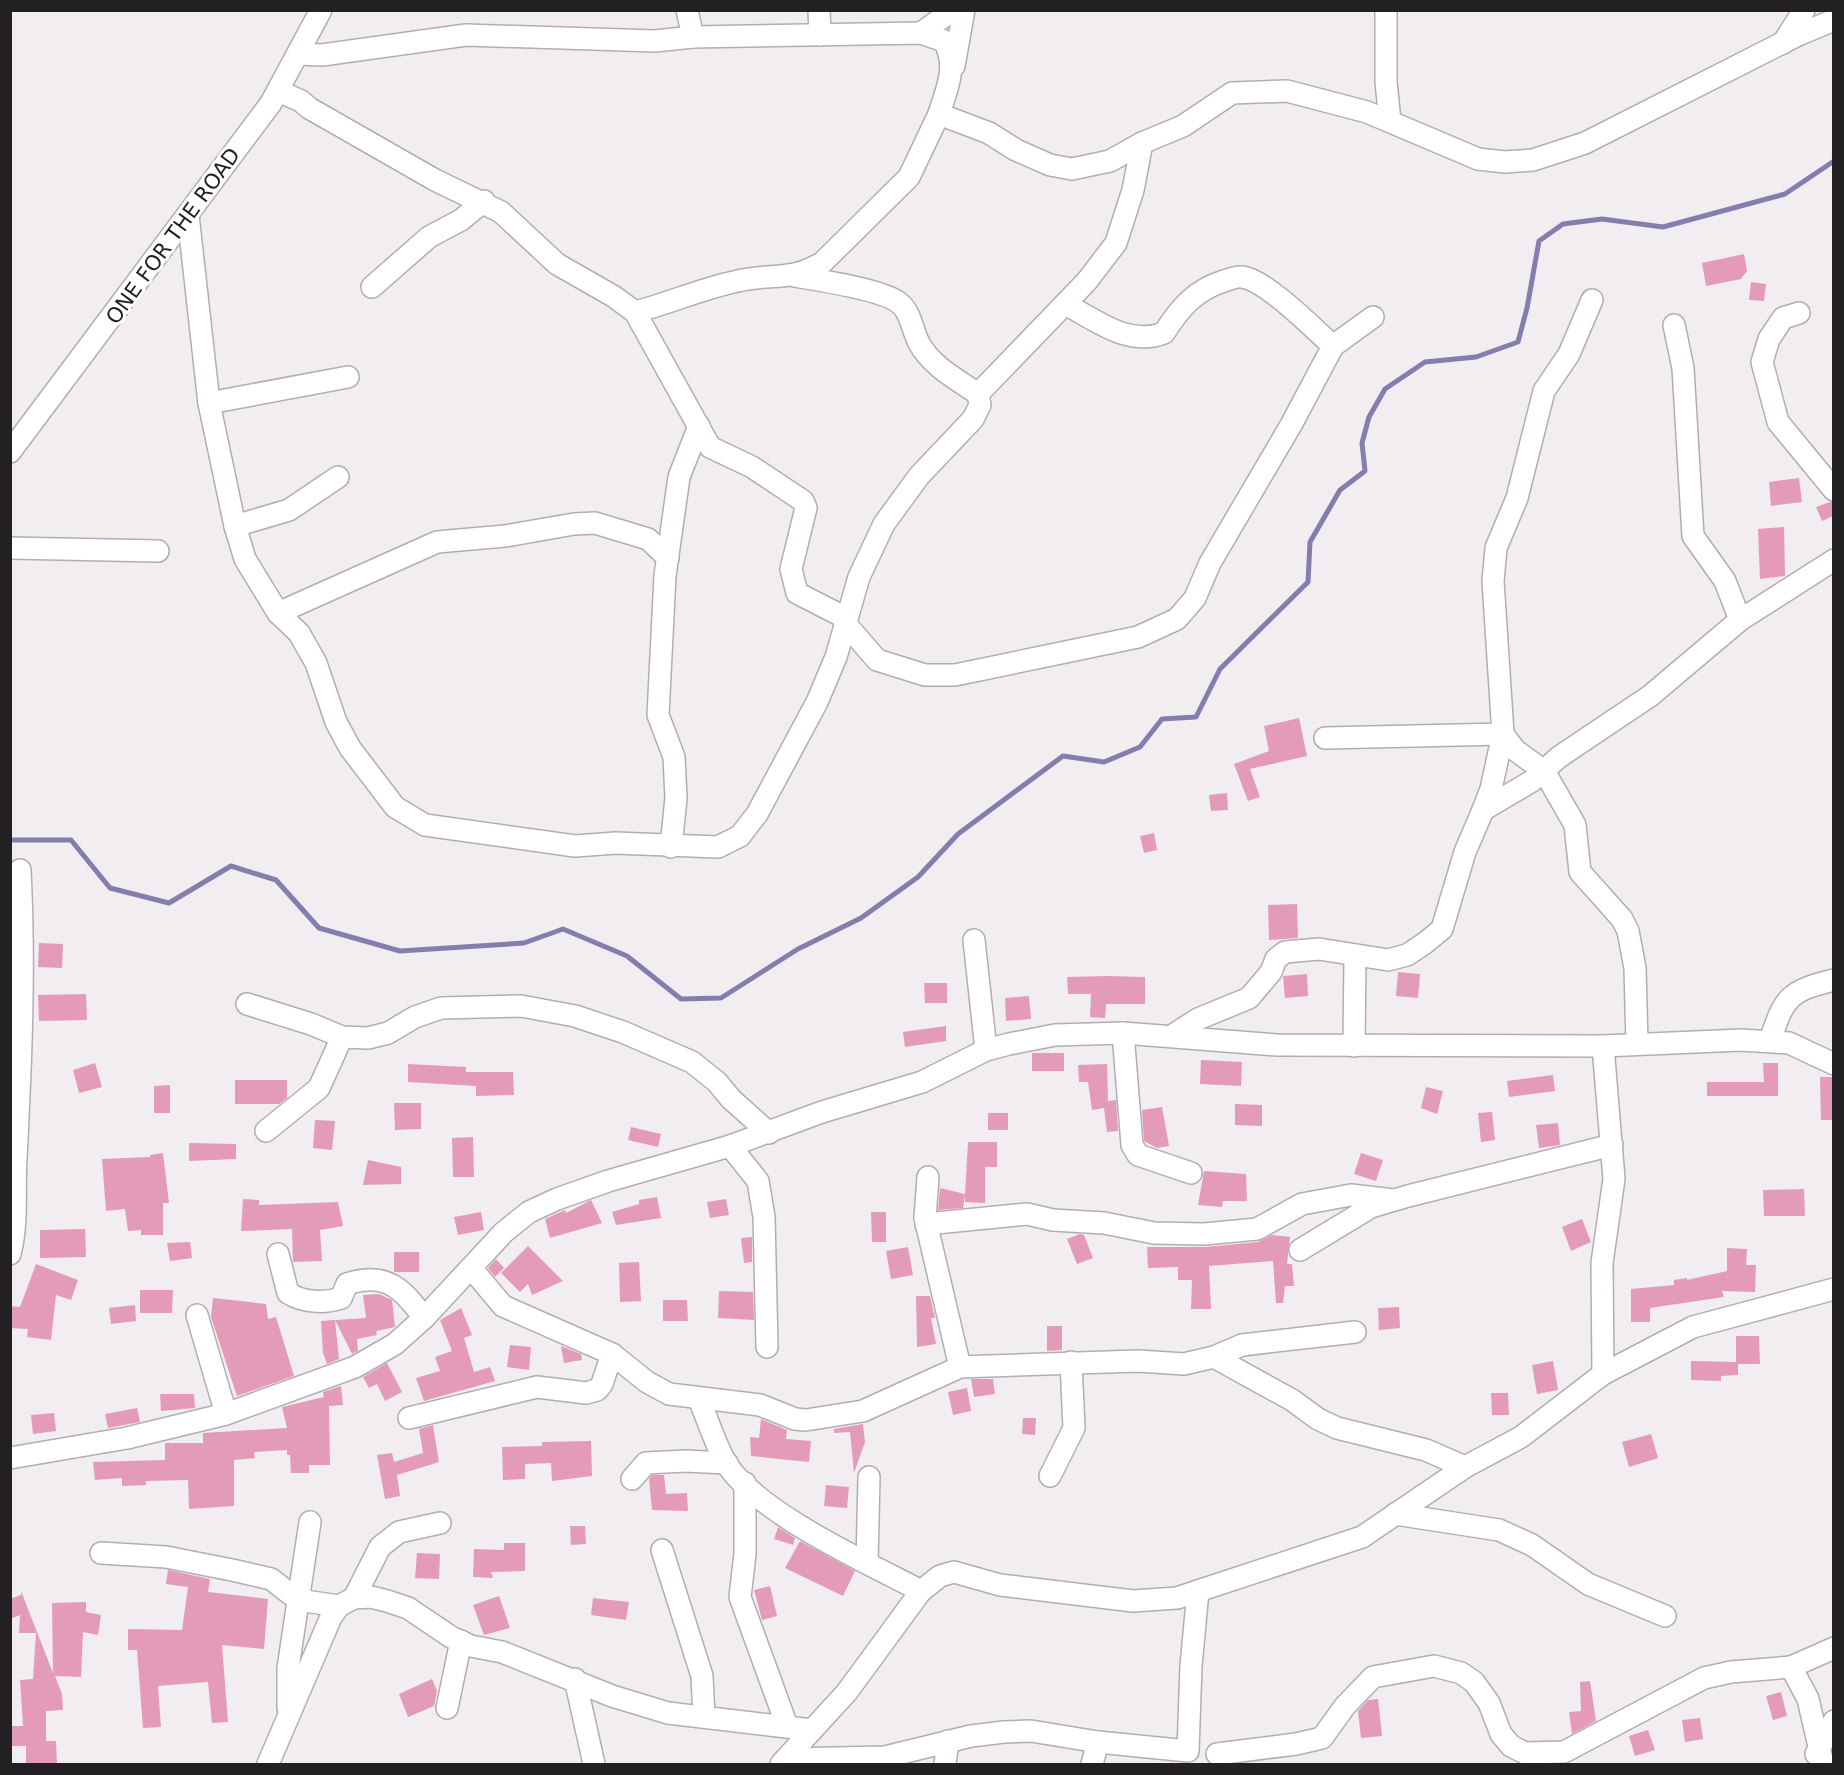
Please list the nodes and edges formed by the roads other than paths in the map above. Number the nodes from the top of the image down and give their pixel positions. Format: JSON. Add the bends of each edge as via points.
{"nodes":[{"id":1,"x":321,"y":10,"type":"edge"},
{"id":2,"x":687,"y":10,"type":"edge"},
{"id":3,"x":819,"y":10,"type":"edge"},
{"id":4,"x":953,"y":10,"type":"edge"},
{"id":5,"x":964,"y":10,"type":"edge"},
{"id":6,"x":1386,"y":10,"type":"edge"},
{"id":7,"x":1804,"y":10,"type":"edge"},
{"id":8,"x":1833,"y":20,"type":"edge"},
{"id":9,"x":921,"y":33,"type":"junction"},
{"id":10,"x":820,"y":35,"type":"junction"},
{"id":11,"x":693,"y":37,"type":"junction"},
{"id":12,"x":1782,"y":44,"type":"junction"},
{"id":13,"x":298,"y":54,"type":"junction"},
{"id":14,"x":953,"y":71,"type":"junction"},
{"id":15,"x":278,"y":91,"type":"junction"},
{"id":16,"x":939,"y":114,"type":"junction"},
{"id":17,"x":1390,"y":121,"type":"junction"},
{"id":18,"x":1142,"y":143,"type":"junction"},
{"id":19,"x":484,"y":201,"type":"junction"},
{"id":20,"x":188,"y":215,"type":"junction"},
{"id":21,"x":794,"y":276,"type":"junction"},
{"id":22,"x":372,"y":287,"type":"dead end"},
{"id":23,"x":1592,"y":300,"type":"dead end"},
{"id":24,"x":1065,"y":304,"type":"junction"},
{"id":25,"x":635,"y":312,"type":"junction"},
{"id":26,"x":1799,"y":313,"type":"dead end"},
{"id":27,"x":1373,"y":317,"type":"dead end"},
{"id":28,"x":1674,"y":325,"type":"dead end"},
{"id":29,"x":1333,"y":346,"type":"junction"},
{"id":30,"x":348,"y":377,"type":"dead end"},
{"id":31,"x":978,"y":394,"type":"junction"},
{"id":32,"x":209,"y":403,"type":"junction"},
{"id":33,"x":699,"y":426,"type":"junction"},
{"id":34,"x":10,"y":452,"type":"edge"},
{"id":35,"x":338,"y":477,"type":"dead end"},
{"id":36,"x":1833,"y":490,"type":"edge"},
{"id":37,"x":236,"y":526,"type":"junction"},
{"id":38,"x":10,"y":548,"type":"edge"},
{"id":39,"x":158,"y":550,"type":"dead end"},
{"id":40,"x":668,"y":558,"type":"junction"},
{"id":41,"x":1833,"y":560,"type":"edge"},
{"id":42,"x":278,"y":613,"type":"junction"},
{"id":43,"x":845,"y":620,"type":"junction"},
{"id":44,"x":1740,"y":620,"type":"junction"},
{"id":45,"x":1503,"y":734,"type":"junction"},
{"id":46,"x":1325,"y":738,"type":"dead end"},
{"id":47,"x":1544,"y":771,"type":"junction"},
{"id":48,"x":1483,"y":810,"type":"junction"},
{"id":49,"x":671,"y":847,"type":"junction"},
{"id":50,"x":20,"y":870,"type":"dead end"},
{"id":51,"x":974,"y":940,"type":"dead end"},
{"id":52,"x":1355,"y":956,"type":"junction"},
{"id":53,"x":1833,"y":980,"type":"edge"},
{"id":54,"x":247,"y":1004,"type":"dead end"},
{"id":55,"x":17,"y":1032,"type":"edge"},
{"id":56,"x":1123,"y":1033,"type":"junction"},
{"id":57,"x":1173,"y":1035,"type":"junction"},
{"id":58,"x":342,"y":1037,"type":"junction"},
{"id":59,"x":1770,"y":1041,"type":"junction"},
{"id":60,"x":1637,"y":1044,"type":"junction"},
{"id":61,"x":1354,"y":1046,"type":"junction"},
{"id":62,"x":1603,"y":1046,"type":"junction"},
{"id":63,"x":986,"y":1050,"type":"junction"},
{"id":64,"x":1833,"y":1064,"type":"edge"},
{"id":65,"x":266,"y":1131,"type":"dead end"},
{"id":66,"x":769,"y":1133,"type":"junction"},
{"id":67,"x":1612,"y":1145,"type":"junction"},
{"id":68,"x":730,"y":1146,"type":"junction"},
{"id":69,"x":1191,"y":1173,"type":"dead end"},
{"id":70,"x":928,"y":1177,"type":"dead end"},
{"id":71,"x":1394,"y":1200,"type":"junction"},
{"id":72,"x":926,"y":1224,"type":"junction"},
{"id":73,"x":1300,"y":1250,"type":"dead end"},
{"id":74,"x":10,"y":1254,"type":"edge"},
{"id":75,"x":278,"y":1254,"type":"dead end"},
{"id":76,"x":472,"y":1269,"type":"junction"},
{"id":77,"x":1833,"y":1289,"type":"edge"},
{"id":78,"x":196,"y":1315,"type":"dead end"},
{"id":79,"x":424,"y":1318,"type":"junction"},
{"id":80,"x":1355,"y":1332,"type":"dead end"},
{"id":81,"x":767,"y":1347,"type":"dead end"},
{"id":82,"x":612,"y":1354,"type":"junction"},
{"id":83,"x":1214,"y":1357,"type":"junction"},
{"id":84,"x":1071,"y":1362,"type":"junction"},
{"id":85,"x":960,"y":1367,"type":"junction"},
{"id":86,"x":1603,"y":1374,"type":"junction"},
{"id":87,"x":699,"y":1399,"type":"junction"},
{"id":88,"x":226,"y":1414,"type":"junction"},
{"id":89,"x":409,"y":1418,"type":"dead end"},
{"id":90,"x":10,"y":1458,"type":"edge"},
{"id":91,"x":727,"y":1463,"type":"junction"},
{"id":92,"x":1465,"y":1467,"type":"junction"},
{"id":93,"x":1050,"y":1476,"type":"dead end"},
{"id":94,"x":869,"y":1477,"type":"dead end"},
{"id":95,"x":632,"y":1479,"type":"dead end"},
{"id":96,"x":746,"y":1483,"type":"junction"},
{"id":97,"x":1395,"y":1514,"type":"junction"},
{"id":98,"x":310,"y":1522,"type":"dead end"},
{"id":99,"x":440,"y":1523,"type":"dead end"},
{"id":100,"x":662,"y":1550,"type":"dead end"},
{"id":101,"x":101,"y":1553,"type":"dead end"},
{"id":102,"x":867,"y":1562,"type":"junction"},
{"id":103,"x":921,"y":1591,"type":"junction"},
{"id":104,"x":1198,"y":1592,"type":"junction"},
{"id":105,"x":298,"y":1600,"type":"junction"},
{"id":106,"x":347,"y":1602,"type":"junction"},
{"id":107,"x":1665,"y":1616,"type":"dead end"},
{"id":108,"x":461,"y":1641,"type":"junction"},
{"id":109,"x":1833,"y":1648,"type":"edge"},
{"id":110,"x":1791,"y":1667,"type":"junction"},
{"id":111,"x":575,"y":1679,"type":"junction"},
{"id":112,"x":447,"y":1708,"type":"dead end"},
{"id":113,"x":288,"y":1717,"type":"junction"},
{"id":114,"x":704,"y":1717,"type":"junction"},
{"id":115,"x":1833,"y":1721,"type":"edge"},
{"id":116,"x":787,"y":1726,"type":"junction"},
{"id":117,"x":812,"y":1730,"type":"junction"},
{"id":118,"x":948,"y":1742,"type":"junction"},
{"id":119,"x":1098,"y":1742,"type":"junction"},
{"id":120,"x":1188,"y":1751,"type":"junction"},
{"id":121,"x":1221,"y":1759,"type":"edge"},
{"id":122,"x":1539,"y":1759,"type":"edge"},
{"id":123,"x":1817,"y":1759,"type":"edge"},
{"id":124,"x":884,"y":1760,"type":"edge"},
{"id":125,"x":784,"y":1762,"type":"edge"},
{"id":126,"x":268,"y":1764,"type":"edge"},
{"id":127,"x":594,"y":1764,"type":"edge"},
{"id":128,"x":945,"y":1764,"type":"edge"},
{"id":129,"x":1092,"y":1764,"type":"edge"}],
"edges":[{"from":1,"to":13,"type":"street","name":"ONE FOR THE ROAD"},
{"from":2,"to":11,"type":"street"},
{"from":3,"to":10,"type":"street"},
{"from":4,"to":9,"type":"street"},
{"from":5,"to":14,"type":"street"},
{"from":6,"to":17,"type":"street"},
{"from":7,"to":12,"type":"street"},
{"from":8,"to":12,"type":"street"},
{"from":9,"to":10,"type":"street"},
{"from":9,"to":14,"type":"street","via":[[944,41]]},
{"from":10,"to":11,"type":"street"},
{"from":11,"to":13,"type":"street","via":[[655,41],[466,34],[322,55]]},
{"from":12,"to":17,"type":"street","via":[[1585,144],[1533,160],[1478,159]]},
{"from":13,"to":15,"type":"street","name":"ONE FOR THE ROAD"},
{"from":14,"to":16,"type":"street"},
{"from":15,"to":19,"type":"street","via":[[435,180]]},
{"from":15,"to":20,"type":"street","name":"ONE FOR THE ROAD"},
{"from":16,"to":18,"type":"street","via":[[1050,165],[1072,169],[1110,161]]},
{"from":16,"to":21,"type":"street","via":[[909,177],[823,262]]},
{"from":17,"to":18,"type":"street","via":[[1287,91],[1248,90],[1220,98],[1183,126]]},
{"from":18,"to":24,"type":"street","via":[[1133,190],[1116,243]]},
{"from":19,"to":22,"type":"street","via":[[461,220],[429,237]]},
{"from":19,"to":25,"type":"street","via":[[556,264]]},
{"from":20,"to":32,"type":"street"},
{"from":20,"to":34,"type":"street","name":"ONE FOR THE ROAD"},
{"from":21,"to":25,"type":"street","via":[[742,280]]},
{"from":21,"to":31,"type":"street","via":[[879,294],[897,302],[906,311],[919,344],[939,366]]},
{"from":23,"to":45,"type":"street","via":[[1569,354],[1544,391],[1517,498],[1496,548],[1493,581]]},
{"from":24,"to":29,"type":"street","via":[[1127,337],[1143,339],[1164,333],[1182,305],[1196,294],[1240,276],[1253,280],[1280,299]]},
{"from":24,"to":31,"type":"street"},
{"from":25,"to":33,"type":"street"},
{"from":26,"to":36,"type":"street","via":[[1783,318],[1769,339],[1762,362],[1778,422]]},
{"from":27,"to":29,"type":"street"},
{"from":28,"to":44,"type":"street","via":[[1683,368],[1693,536],[1725,581]]},
{"from":29,"to":43,"type":"street","via":[[1210,563],[1195,598],[1177,619],[1138,637],[955,675],[925,675],[877,660]]},
{"from":30,"to":32,"type":"street"},
{"from":31,"to":43,"type":"street","via":[[980,405],[973,419],[918,476],[884,524],[859,577]]},
{"from":32,"to":37,"type":"street"},
{"from":33,"to":40,"type":"street","via":[[679,477]]},
{"from":33,"to":43,"type":"street","via":[[710,447],[752,467],[803,501],[806,508],[791,569],[797,593]]},
{"from":35,"to":37,"type":"street","via":[[289,510]]},
{"from":37,"to":42,"type":"street","via":[[245,559]]},
{"from":38,"to":39,"type":"street"},
{"from":40,"to":42,"type":"street","via":[[648,539],[595,523],[453,539],[437,542]]},
{"from":40,"to":49,"type":"street","via":[[658,715],[674,757],[676,798]]},
{"from":41,"to":44,"type":"street"},
{"from":42,"to":49,"type":"street","via":[[299,633],[316,663],[336,722],[350,748],[395,807],[425,825],[575,846],[616,843]]},
{"from":43,"to":49,"type":"street","via":[[836,657],[817,702],[786,763],[740,836],[718,847]]},
{"from":44,"to":47,"type":"street","via":[[1650,696]]},
{"from":45,"to":46,"type":"street"},
{"from":45,"to":47,"type":"street","via":[[1515,750]]},
{"from":45,"to":48,"type":"street"},
{"from":47,"to":48,"type":"street"},
{"from":47,"to":60,"type":"street","via":[[1575,825],[1580,872],[1622,919],[1628,932],[1635,968]]},
{"from":48,"to":52,"type":"street","via":[[1465,852],[1442,929],[1407,955],[1388,960]]},
{"from":50,"to":55,"type":"street","via":[[24,943]]},
{"from":51,"to":63,"type":"street"},
{"from":52,"to":57,"type":"street","via":[[1319,949],[1285,952],[1249,998],[1198,1018]]},
{"from":52,"to":61,"type":"street"},
{"from":53,"to":59,"type":"street","via":[[1792,994],[1781,1007]]},
{"from":54,"to":58,"type":"street"},
{"from":55,"to":74,"type":"street","via":[[15,1237]]},
{"from":56,"to":57,"type":"street"},
{"from":56,"to":63,"type":"street","via":[[1055,1035]]},
{"from":56,"to":69,"type":"street","via":[[1132,1145],[1138,1155]]},
{"from":57,"to":61,"type":"street","via":[[1277,1045]]},
{"from":58,"to":65,"type":"street","via":[[320,1088]]},
{"from":58,"to":66,"type":"street","via":[[368,1038],[388,1033],[441,1008],[521,1006],[575,1016],[624,1032],[692,1062]]},
{"from":59,"to":60,"type":"street"},
{"from":59,"to":64,"type":"street","via":[[1789,1043]]},
{"from":60,"to":62,"type":"street"},
{"from":61,"to":62,"type":"street"},
{"from":62,"to":67,"type":"street"},
{"from":63,"to":66,"type":"street","via":[[921,1082],[822,1112]]},
{"from":66,"to":68,"type":"street"},
{"from":67,"to":71,"type":"street"},
{"from":67,"to":86,"type":"street","via":[[1614,1179],[1602,1263]]},
{"from":68,"to":76,"type":"street","via":[[556,1199],[529,1212],[504,1232]]},
{"from":68,"to":81,"type":"street","via":[[758,1180],[764,1217]]},
{"from":70,"to":72,"type":"street"},
{"from":71,"to":72,"type":"street","via":[[1351,1195],[1302,1204],[1257,1229],[1204,1234],[1154,1233],[1027,1214]]},
{"from":71,"to":73,"type":"street","via":[[1361,1212]]},
{"from":72,"to":85,"type":"street"},
{"from":75,"to":79,"type":"street","via":[[288,1293],[298,1299],[341,1298],[347,1284],[355,1281],[390,1283],[405,1292]]},
{"from":76,"to":79,"type":"street"},
{"from":76,"to":82,"type":"street","via":[[503,1306]]},
{"from":77,"to":86,"type":"street","via":[[1693,1327]]},
{"from":78,"to":88,"type":"street"},
{"from":79,"to":88,"type":"street","via":[[395,1344],[355,1367]]},
{"from":80,"to":83,"type":"street","via":[[1242,1345]]},
{"from":82,"to":87,"type":"street","via":[[669,1394]]},
{"from":82,"to":89,"type":"street","via":[[597,1390],[586,1393],[537,1387]]},
{"from":83,"to":84,"type":"street","via":[[1184,1364]]},
{"from":83,"to":92,"type":"street","via":[[1337,1428],[1426,1450]]},
{"from":84,"to":85,"type":"street"},
{"from":84,"to":93,"type":"street","via":[[1074,1428]]},
{"from":85,"to":87,"type":"street","via":[[863,1411],[806,1420],[759,1405]]},
{"from":86,"to":92,"type":"street","via":[[1521,1437]]},
{"from":87,"to":91,"type":"street"},
{"from":88,"to":90,"type":"street","via":[[127,1438]]},
{"from":91,"to":95,"type":"street","via":[[646,1463]]},
{"from":91,"to":96,"type":"street"},
{"from":92,"to":97,"type":"street"},
{"from":94,"to":102,"type":"street"},
{"from":96,"to":102,"type":"street","via":[[801,1527]]},
{"from":96,"to":116,"type":"street","via":[[740,1596]]},
{"from":97,"to":104,"type":"street","via":[[1362,1537]]},
{"from":97,"to":107,"type":"street","via":[[1499,1530],[1532,1545],[1588,1584]]},
{"from":98,"to":105,"type":"street"},
{"from":99,"to":106,"type":"street","via":[[399,1532],[380,1547]]},
{"from":100,"to":114,"type":"street","via":[[702,1676]]},
{"from":101,"to":105,"type":"street","via":[[166,1557],[271,1579]]},
{"from":102,"to":103,"type":"street"},
{"from":103,"to":104,"type":"street","via":[[940,1576],[954,1572],[1000,1585],[1132,1601],[1177,1598]]},
{"from":103,"to":117,"type":"street","via":[[847,1692]]},
{"from":104,"to":120,"type":"street"},
{"from":105,"to":106,"type":"street"},
{"from":105,"to":113,"type":"street","via":[[288,1668]]},
{"from":106,"to":108,"type":"street","via":[[371,1597],[408,1608]]},
{"from":106,"to":113,"type":"street","via":[[331,1617]]},
{"from":108,"to":111,"type":"street"},
{"from":108,"to":112,"type":"street"},
{"from":109,"to":110,"type":"street"},
{"from":110,"to":122,"type":"street","via":[[1704,1678],[1564,1752]]},
{"from":110,"to":123,"type":"street","via":[[1808,1699]]},
{"from":111,"to":114,"type":"street","via":[[644,1706]]},
{"from":111,"to":127,"type":"street"},
{"from":113,"to":126,"type":"street"},
{"from":114,"to":116,"type":"street"},
{"from":115,"to":123,"type":"street"},
{"from":116,"to":117,"type":"street"},
{"from":117,"to":125,"type":"street"},
{"from":118,"to":119,"type":"street","via":[[1031,1731]]},
{"from":118,"to":124,"type":"street"},
{"from":118,"to":128,"type":"street"},
{"from":119,"to":120,"type":"street"},
{"from":119,"to":129,"type":"street"},
{"from":120,"to":121,"type":"street"},
{"from":121,"to":122,"type":"street","via":[[1322,1738],[1344,1706],[1373,1677],[1434,1666],[1461,1673],[1474,1682],[1511,1746]]},
{"from":124,"to":125,"type":"street"}]}
